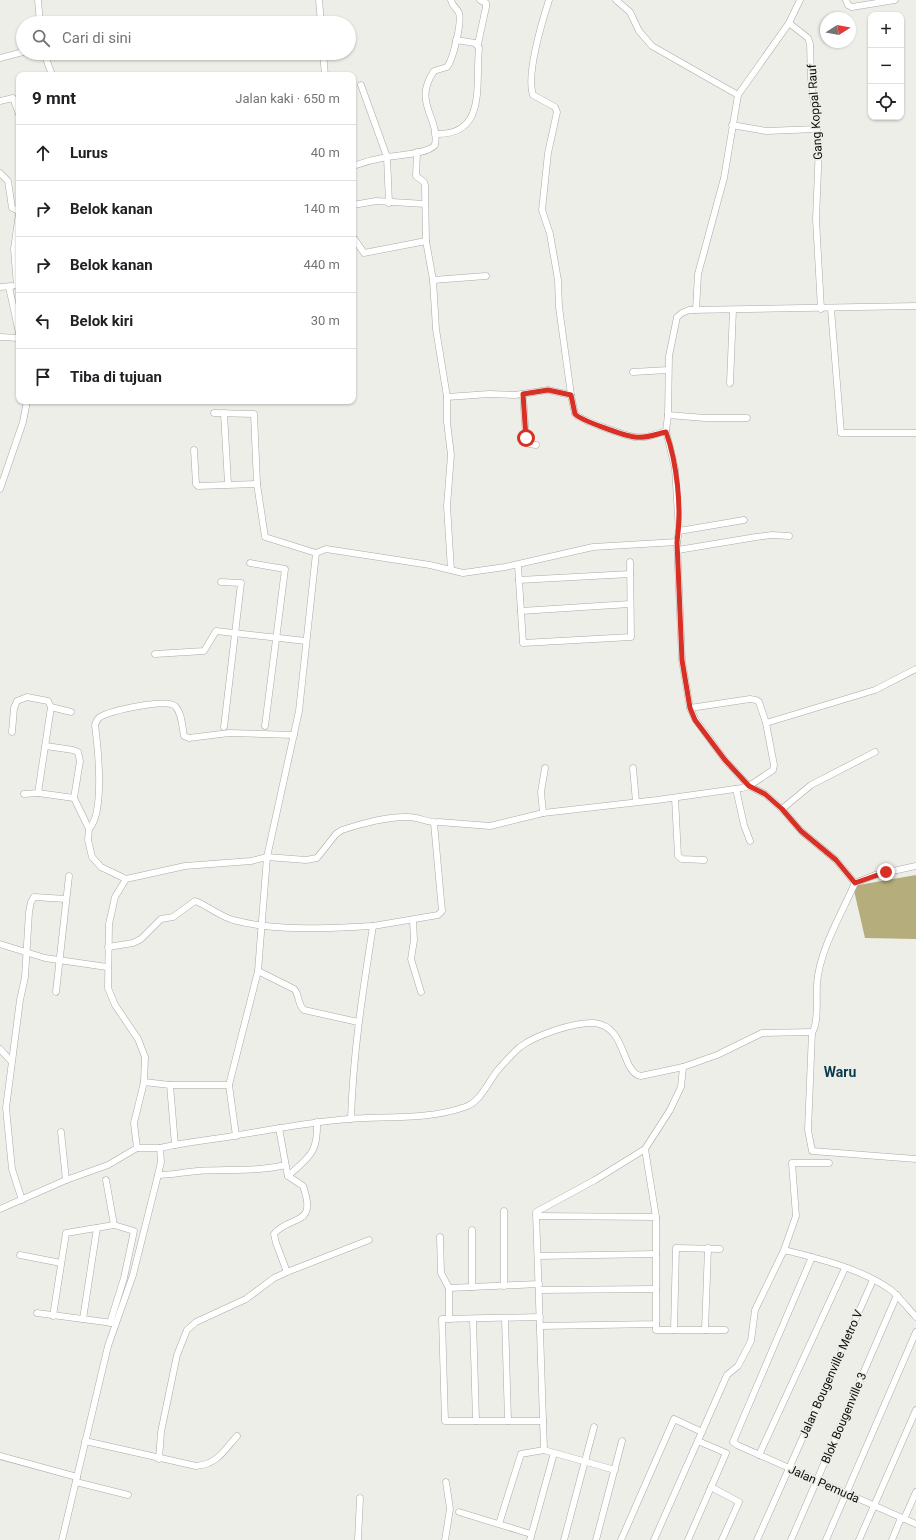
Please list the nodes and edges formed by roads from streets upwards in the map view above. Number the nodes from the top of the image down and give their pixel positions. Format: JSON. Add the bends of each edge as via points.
{"nodes":[{"id":1,"x":38,"y":0,"type":"edge"},
{"id":2,"x":318,"y":0,"type":"edge"},
{"id":3,"x":451,"y":0,"type":"edge"},
{"id":4,"x":480,"y":0,"type":"edge"},
{"id":5,"x":549,"y":0,"type":"edge"},
{"id":6,"x":616,"y":0,"type":"edge"},
{"id":7,"x":800,"y":0,"type":"edge"},
{"id":8,"x":846,"y":0,"type":"edge"},
{"id":9,"x":895,"y":0,"type":"edge"},
{"id":10,"x":39,"y":16,"type":"edge"},
{"id":11,"x":320,"y":16,"type":"edge"},
{"id":12,"x":789,"y":23,"type":"junction"},
{"id":13,"x":456,"y":40,"type":"junction"},
{"id":14,"x":478,"y":44,"type":"junction"},
{"id":15,"x":16,"y":54,"type":"edge"},
{"id":16,"x":0,"y":58,"type":"edge"},
{"id":17,"x":47,"y":60,"type":"edge"},
{"id":18,"x":324,"y":60,"type":"edge"},
{"id":19,"x":51,"y":72,"type":"edge"},
{"id":20,"x":325,"y":72,"type":"edge"},
{"id":21,"x":361,"y":85,"type":"dead end"},
{"id":22,"x":738,"y":95,"type":"junction"},
{"id":23,"x":16,"y":98,"type":"edge"},
{"id":24,"x":0,"y":101,"type":"edge"},
{"id":25,"x":732,"y":125,"type":"junction"},
{"id":26,"x":817,"y":129,"type":"junction"},
{"id":27,"x":435,"y":134,"type":"junction"},
{"id":28,"x":417,"y":152,"type":"junction"},
{"id":29,"x":387,"y":157,"type":"junction"},
{"id":30,"x":356,"y":165,"type":"edge"},
{"id":31,"x":0,"y":174,"type":"edge"},
{"id":32,"x":389,"y":203,"type":"junction"},
{"id":33,"x":356,"y":204,"type":"edge"},
{"id":34,"x":425,"y":204,"type":"junction"},
{"id":35,"x":16,"y":210,"type":"edge"},
{"id":36,"x":16,"y":235,"type":"edge"},
{"id":37,"x":356,"y":241,"type":"edge"},
{"id":38,"x":426,"y":241,"type":"junction"},
{"id":39,"x":16,"y":267,"type":"edge"},
{"id":40,"x":486,"y":276,"type":"dead end"},
{"id":41,"x":433,"y":280,"type":"junction"},
{"id":42,"x":16,"y":285,"type":"edge"},
{"id":43,"x":0,"y":287,"type":"edge"},
{"id":44,"x":9,"y":287,"type":"junction"},
{"id":45,"x":916,"y":306,"type":"edge"},
{"id":46,"x":821,"y":308,"type":"junction"},
{"id":47,"x":832,"y":308,"type":"junction"},
{"id":48,"x":696,"y":310,"type":"junction"},
{"id":49,"x":733,"y":310,"type":"junction"},
{"id":50,"x":16,"y":319,"type":"edge"},
{"id":51,"x":0,"y":337,"type":"edge"},
{"id":52,"x":16,"y":338,"type":"edge"},
{"id":53,"x":668,"y":370,"type":"junction"},
{"id":54,"x":633,"y":372,"type":"dead end"},
{"id":55,"x":730,"y":383,"type":"dead end"},
{"id":56,"x":523,"y":394,"type":"junction"},
{"id":57,"x":571,"y":395,"type":"junction"},
{"id":58,"x":447,"y":397,"type":"junction"},
{"id":59,"x":26,"y":404,"type":"edge"},
{"id":60,"x":214,"y":413,"type":"dead end"},
{"id":61,"x":224,"y":413,"type":"junction"},
{"id":62,"x":668,"y":415,"type":"junction"},
{"id":63,"x":747,"y":418,"type":"dead end"},
{"id":64,"x":666,"y":432,"type":"junction"},
{"id":65,"x":916,"y":433,"type":"edge"},
{"id":66,"x":536,"y":445,"type":"dead end"},
{"id":67,"x":194,"y":450,"type":"dead end"},
{"id":68,"x":228,"y":484,"type":"junction"},
{"id":69,"x":257,"y":484,"type":"junction"},
{"id":70,"x":0,"y":489,"type":"edge"},
{"id":71,"x":744,"y":520,"type":"dead end"},
{"id":72,"x":679,"y":531,"type":"junction"},
{"id":73,"x":789,"y":536,"type":"dead end"},
{"id":74,"x":677,"y":542,"type":"junction"},
{"id":75,"x":678,"y":550,"type":"junction"},
{"id":76,"x":316,"y":553,"type":"junction"},
{"id":77,"x":630,"y":562,"type":"dead end"},
{"id":78,"x":250,"y":563,"type":"dead end"},
{"id":79,"x":518,"y":564,"type":"junction"},
{"id":80,"x":451,"y":570,"type":"junction"},
{"id":81,"x":630,"y":574,"type":"junction"},
{"id":82,"x":519,"y":580,"type":"junction"},
{"id":83,"x":221,"y":582,"type":"dead end"},
{"id":84,"x":630,"y":604,"type":"junction"},
{"id":85,"x":521,"y":611,"type":"junction"},
{"id":86,"x":236,"y":633,"type":"junction"},
{"id":87,"x":276,"y":638,"type":"junction"},
{"id":88,"x":306,"y":641,"type":"junction"},
{"id":89,"x":154,"y":654,"type":"dead end"},
{"id":90,"x":916,"y":670,"type":"edge"},
{"id":91,"x":51,"y":707,"type":"junction"},
{"id":92,"x":690,"y":708,"type":"junction"},
{"id":93,"x":71,"y":712,"type":"dead end"},
{"id":94,"x":766,"y":723,"type":"junction"},
{"id":95,"x":265,"y":726,"type":"dead end"},
{"id":96,"x":224,"y":727,"type":"dead end"},
{"id":97,"x":12,"y":732,"type":"dead end"},
{"id":98,"x":294,"y":735,"type":"junction"},
{"id":99,"x":46,"y":746,"type":"junction"},
{"id":100,"x":875,"y":752,"type":"dead end"},
{"id":101,"x":545,"y":768,"type":"dead end"},
{"id":102,"x":633,"y":768,"type":"dead end"},
{"id":103,"x":749,"y":786,"type":"junction"},
{"id":104,"x":736,"y":789,"type":"junction"},
{"id":105,"x":38,"y":793,"type":"junction"},
{"id":106,"x":24,"y":794,"type":"dead end"},
{"id":107,"x":74,"y":798,"type":"junction"},
{"id":108,"x":675,"y":798,"type":"junction"},
{"id":109,"x":636,"y":802,"type":"junction"},
{"id":110,"x":782,"y":809,"type":"junction"},
{"id":111,"x":543,"y":814,"type":"junction"},
{"id":112,"x":434,"y":823,"type":"junction"},
{"id":113,"x":89,"y":829,"type":"junction"},
{"id":114,"x":750,"y":841,"type":"dead end"},
{"id":115,"x":267,"y":857,"type":"junction"},
{"id":116,"x":704,"y":860,"type":"dead end"},
{"id":117,"x":916,"y":866,"type":"edge"},
{"id":118,"x":69,"y":876,"type":"dead end"},
{"id":119,"x":126,"y":879,"type":"junction"},
{"id":120,"x":855,"y":883,"type":"junction"},
{"id":121,"x":66,"y":899,"type":"junction"},
{"id":122,"x":413,"y":921,"type":"junction"},
{"id":123,"x":261,"y":925,"type":"junction"},
{"id":124,"x":373,"y":926,"type":"junction"},
{"id":125,"x":0,"y":944,"type":"edge"},
{"id":126,"x":108,"y":947,"type":"junction"},
{"id":127,"x":26,"y":953,"type":"junction"},
{"id":128,"x":60,"y":960,"type":"junction"},
{"id":129,"x":107,"y":967,"type":"junction"},
{"id":130,"x":258,"y":971,"type":"junction"},
{"id":131,"x":56,"y":992,"type":"dead end"},
{"id":132,"x":421,"y":992,"type":"dead end"},
{"id":133,"x":358,"y":1022,"type":"junction"},
{"id":134,"x":812,"y":1032,"type":"junction"},
{"id":135,"x":0,"y":1049,"type":"edge"},
{"id":136,"x":11,"y":1061,"type":"junction"},
{"id":137,"x":683,"y":1067,"type":"junction"},
{"id":138,"x":144,"y":1082,"type":"junction"},
{"id":139,"x":170,"y":1085,"type":"junction"},
{"id":140,"x":230,"y":1085,"type":"junction"},
{"id":141,"x":350,"y":1119,"type":"junction"},
{"id":142,"x":317,"y":1122,"type":"junction"},
{"id":143,"x":279,"y":1128,"type":"junction"},
{"id":144,"x":61,"y":1132,"type":"dead end"},
{"id":145,"x":236,"y":1136,"type":"junction"},
{"id":146,"x":175,"y":1145,"type":"junction"},
{"id":147,"x":137,"y":1148,"type":"junction"},
{"id":148,"x":160,"y":1148,"type":"junction"},
{"id":149,"x":645,"y":1149,"type":"junction"},
{"id":150,"x":916,"y":1159,"type":"edge"},
{"id":151,"x":829,"y":1164,"type":"dead end"},
{"id":152,"x":285,"y":1165,"type":"junction"},
{"id":153,"x":158,"y":1175,"type":"junction"},
{"id":154,"x":288,"y":1176,"type":"junction"},
{"id":155,"x":66,"y":1180,"type":"junction"},
{"id":156,"x":106,"y":1180,"type":"dead end"},
{"id":157,"x":22,"y":1200,"type":"junction"},
{"id":158,"x":0,"y":1209,"type":"edge"},
{"id":159,"x":504,"y":1211,"type":"dead end"},
{"id":160,"x":537,"y":1216,"type":"junction"},
{"id":161,"x":656,"y":1218,"type":"junction"},
{"id":162,"x":114,"y":1225,"type":"junction"},
{"id":163,"x":97,"y":1228,"type":"junction"},
{"id":164,"x":472,"y":1230,"type":"dead end"},
{"id":165,"x":440,"y":1237,"type":"dead end"},
{"id":166,"x":369,"y":1240,"type":"dead end"},
{"id":167,"x":708,"y":1248,"type":"junction"},
{"id":168,"x":720,"y":1249,"type":"dead end"},
{"id":169,"x":784,"y":1250,"type":"junction"},
{"id":170,"x":656,"y":1254,"type":"junction"},
{"id":171,"x":20,"y":1255,"type":"dead end"},
{"id":172,"x":538,"y":1256,"type":"junction"},
{"id":173,"x":812,"y":1257,"type":"junction"},
{"id":174,"x":61,"y":1263,"type":"junction"},
{"id":175,"x":845,"y":1268,"type":"junction"},
{"id":176,"x":287,"y":1272,"type":"junction"},
{"id":177,"x":873,"y":1280,"type":"junction"},
{"id":178,"x":504,"y":1286,"type":"junction"},
{"id":179,"x":472,"y":1287,"type":"junction"},
{"id":180,"x":539,"y":1287,"type":"junction"},
{"id":181,"x":449,"y":1288,"type":"junction"},
{"id":182,"x":656,"y":1289,"type":"junction"},
{"id":183,"x":897,"y":1295,"type":"junction"},
{"id":184,"x":37,"y":1313,"type":"dead end"},
{"id":185,"x":53,"y":1316,"type":"junction"},
{"id":186,"x":540,"y":1317,"type":"junction"},
{"id":187,"x":916,"y":1317,"type":"edge"},
{"id":188,"x":505,"y":1318,"type":"junction"},
{"id":189,"x":449,"y":1319,"type":"junction"},
{"id":190,"x":473,"y":1319,"type":"junction"},
{"id":191,"x":83,"y":1320,"type":"junction"},
{"id":192,"x":113,"y":1324,"type":"junction"},
{"id":193,"x":656,"y":1324,"type":"junction"},
{"id":194,"x":540,"y":1326,"type":"junction"},
{"id":195,"x":674,"y":1330,"type":"junction"},
{"id":196,"x":705,"y":1330,"type":"junction"},
{"id":197,"x":725,"y":1330,"type":"dead end"},
{"id":198,"x":916,"y":1332,"type":"edge"},
{"id":199,"x":916,"y":1410,"type":"edge"},
{"id":200,"x":476,"y":1421,"type":"junction"},
{"id":201,"x":508,"y":1421,"type":"junction"},
{"id":202,"x":543,"y":1421,"type":"junction"},
{"id":203,"x":594,"y":1426,"type":"dead end"},
{"id":204,"x":702,"y":1432,"type":"junction"},
{"id":205,"x":237,"y":1436,"type":"dead end"},
{"id":206,"x":622,"y":1440,"type":"dead end"},
{"id":207,"x":698,"y":1441,"type":"junction"},
{"id":208,"x":85,"y":1442,"type":"junction"},
{"id":209,"x":544,"y":1450,"type":"junction"},
{"id":210,"x":554,"y":1453,"type":"junction"},
{"id":211,"x":759,"y":1455,"type":"junction"},
{"id":212,"x":0,"y":1456,"type":"edge"},
{"id":213,"x":159,"y":1459,"type":"junction"},
{"id":214,"x":584,"y":1461,"type":"junction"},
{"id":215,"x":789,"y":1468,"type":"junction"},
{"id":216,"x":615,"y":1470,"type":"junction"},
{"id":217,"x":76,"y":1479,"type":"junction"},
{"id":218,"x":817,"y":1480,"type":"junction"},
{"id":219,"x":446,"y":1482,"type":"dead end"},
{"id":220,"x":711,"y":1487,"type":"junction"},
{"id":221,"x":916,"y":1492,"type":"edge"},
{"id":222,"x":847,"y":1494,"type":"junction"},
{"id":223,"x":128,"y":1495,"type":"dead end"},
{"id":224,"x":360,"y":1498,"type":"dead end"},
{"id":225,"x":874,"y":1506,"type":"junction"},
{"id":226,"x":459,"y":1512,"type":"dead end"},
{"id":227,"x":903,"y":1518,"type":"junction"},
{"id":228,"x":499,"y":1524,"type":"junction"},
{"id":229,"x":916,"y":1524,"type":"edge"},
{"id":230,"x":530,"y":1537,"type":"edge"},
{"id":231,"x":62,"y":1540,"type":"edge"},
{"id":232,"x":358,"y":1540,"type":"edge"},
{"id":233,"x":445,"y":1540,"type":"edge"},
{"id":234,"x":564,"y":1540,"type":"edge"},
{"id":235,"x":596,"y":1540,"type":"edge"},
{"id":236,"x":621,"y":1540,"type":"edge"},
{"id":237,"x":654,"y":1540,"type":"edge"},
{"id":238,"x":688,"y":1540,"type":"edge"},
{"id":239,"x":722,"y":1540,"type":"edge"},
{"id":240,"x":757,"y":1540,"type":"edge"},
{"id":241,"x":791,"y":1540,"type":"edge"},
{"id":242,"x":826,"y":1540,"type":"edge"},
{"id":243,"x":859,"y":1540,"type":"edge"},
{"id":244,"x":892,"y":1540,"type":"edge"}],
"edges":[{"from":1,"to":10,"type":"street"},
{"from":2,"to":11,"type":"street"},
{"from":3,"to":13,"type":"street","via":[[459,16]]},
{"from":4,"to":14,"type":"street","via":[[486,3],[486,7]]},
{"from":5,"to":57,"type":"street","via":[[530,89],[533,95],[555,107],[557,112],[548,154],[542,210],[550,234],[558,280],[559,307]]},
{"from":6,"to":22,"type":"street","via":[[630,12],[652,46]]},
{"from":7,"to":12,"type":"street"},
{"from":8,"to":9,"type":"street","via":[[852,7]]},
{"from":12,"to":22,"type":"street"},
{"from":12,"to":26,"type":"street","name":"Gang Koppal Rauf","via":[[808,38],[810,44]]},
{"from":13,"to":14,"type":"street"},
{"from":13,"to":27,"type":"street","via":[[448,66],[434,71],[426,85],[429,114]]},
{"from":14,"to":27,"type":"street","via":[[476,108],[468,123],[457,132]]},
{"from":15,"to":16,"type":"street"},
{"from":17,"to":19,"type":"street"},
{"from":18,"to":20,"type":"street"},
{"from":21,"to":29,"type":"street"},
{"from":22,"to":25,"type":"street"},
{"from":23,"to":24,"type":"street"},
{"from":25,"to":26,"type":"street","via":[[766,131]]},
{"from":25,"to":48,"type":"street","via":[[718,202],[698,274]]},
{"from":26,"to":46,"type":"street","name":"Gang Koppal Rauf","via":[[819,156],[816,219]]},
{"from":27,"to":28,"type":"street","via":[[433,147]]},
{"from":28,"to":29,"type":"street"},
{"from":28,"to":34,"type":"street","via":[[416,176],[424,183]]},
{"from":29,"to":30,"type":"street"},
{"from":29,"to":32,"type":"street"},
{"from":31,"to":35,"type":"street","via":[[8,181],[12,208]]},
{"from":32,"to":33,"type":"street","via":[[376,201]]},
{"from":32,"to":34,"type":"street"},
{"from":34,"to":38,"type":"street"},
{"from":36,"to":39,"type":"street"},
{"from":37,"to":38,"type":"street","via":[[364,253]]},
{"from":38,"to":41,"type":"street"},
{"from":40,"to":41,"type":"street"},
{"from":41,"to":58,"type":"street","via":[[436,329]]},
{"from":42,"to":44,"type":"street"},
{"from":43,"to":44,"type":"street"},
{"from":44,"to":50,"type":"street"},
{"from":45,"to":47,"type":"street"},
{"from":46,"to":47,"type":"street"},
{"from":46,"to":49,"type":"street"},
{"from":47,"to":65,"type":"street","via":[[841,433]]},
{"from":48,"to":49,"type":"street"},
{"from":48,"to":53,"type":"street","via":[[682,313],[677,317]]},
{"from":49,"to":55,"type":"street"},
{"from":51,"to":52,"type":"street"},
{"from":53,"to":54,"type":"street"},
{"from":53,"to":62,"type":"street"},
{"from":56,"to":57,"type":"street","via":[[548,390]]},
{"from":56,"to":58,"type":"street"},
{"from":56,"to":66,"type":"street","via":[[526,438],[529,444]]},
{"from":57,"to":64,"type":"street","via":[[575,414],[589,422],[635,437]]},
{"from":58,"to":80,"type":"street","via":[[451,455],[447,506]]},
{"from":59,"to":70,"type":"street","via":[[23,422]]},
{"from":60,"to":61,"type":"street"},
{"from":61,"to":68,"type":"street"},
{"from":61,"to":69,"type":"street","via":[[254,414]]},
{"from":62,"to":63,"type":"street"},
{"from":62,"to":64,"type":"street"},
{"from":64,"to":72,"type":"street","via":[[675,468]]},
{"from":67,"to":68,"type":"street","via":[[197,485]]},
{"from":68,"to":69,"type":"street"},
{"from":69,"to":76,"type":"street","via":[[265,537]]},
{"from":71,"to":72,"type":"street"},
{"from":72,"to":74,"type":"street"},
{"from":73,"to":75,"type":"street","via":[[756,537]]},
{"from":74,"to":75,"type":"street"},
{"from":74,"to":79,"type":"street","via":[[593,548]]},
{"from":75,"to":92,"type":"street","via":[[682,660]]},
{"from":76,"to":80,"type":"street","via":[[326,549]]},
{"from":76,"to":88,"type":"street"},
{"from":77,"to":81,"type":"street"},
{"from":78,"to":87,"type":"street","via":[[285,569]]},
{"from":79,"to":80,"type":"street","via":[[476,573],[463,574]]},
{"from":79,"to":82,"type":"street"},
{"from":81,"to":82,"type":"street"},
{"from":81,"to":84,"type":"street"},
{"from":82,"to":85,"type":"street"},
{"from":83,"to":86,"type":"street","via":[[241,583]]},
{"from":84,"to":85,"type":"street"},
{"from":84,"to":85,"type":"street","via":[[631,637],[523,643]]},
{"from":86,"to":87,"type":"street"},
{"from":86,"to":89,"type":"street","via":[[216,631],[204,652]]},
{"from":86,"to":96,"type":"street"},
{"from":87,"to":88,"type":"street"},
{"from":87,"to":95,"type":"street"},
{"from":88,"to":98,"type":"street"},
{"from":90,"to":94,"type":"street","via":[[875,690]]},
{"from":91,"to":93,"type":"street"},
{"from":91,"to":97,"type":"street","via":[[47,700],[27,697],[18,700],[14,708]]},
{"from":91,"to":99,"type":"street"},
{"from":92,"to":94,"type":"street","via":[[756,700]]},
{"from":92,"to":103,"type":"street","via":[[695,720],[721,755]]},
{"from":94,"to":103,"type":"street","via":[[775,768]]},
{"from":98,"to":113,"type":"street","via":[[229,733],[189,738],[184,736],[180,713],[170,704],[144,705],[104,715],[95,725],[99,793],[95,819]]},
{"from":98,"to":115,"type":"street"},
{"from":99,"to":105,"type":"street"},
{"from":99,"to":107,"type":"street","via":[[78,752],[80,761]]},
{"from":100,"to":110,"type":"street","via":[[811,785]]},
{"from":101,"to":111,"type":"street","via":[[541,792]]},
{"from":102,"to":109,"type":"street"},
{"from":103,"to":104,"type":"street"},
{"from":103,"to":110,"type":"street","via":[[765,794]]},
{"from":104,"to":108,"type":"street"},
{"from":104,"to":114,"type":"street"},
{"from":105,"to":106,"type":"street"},
{"from":105,"to":107,"type":"street"},
{"from":107,"to":113,"type":"street"},
{"from":108,"to":109,"type":"street"},
{"from":108,"to":116,"type":"street","via":[[678,856],[682,859]]},
{"from":109,"to":111,"type":"street"},
{"from":110,"to":120,"type":"street","via":[[801,831],[836,860]]},
{"from":111,"to":112,"type":"street","via":[[490,826]]},
{"from":112,"to":115,"type":"street","via":[[408,817],[393,818],[342,830],[313,860]]},
{"from":112,"to":122,"type":"street","via":[[442,911],[438,915]]},
{"from":113,"to":119,"type":"street","via":[[88,840],[92,857],[101,867]]},
{"from":115,"to":119,"type":"street","via":[[251,861],[185,866]]},
{"from":115,"to":123,"type":"street"},
{"from":117,"to":120,"type":"street"},
{"from":118,"to":121,"type":"street"},
{"from":119,"to":126,"type":"street","via":[[115,897]]},
{"from":120,"to":134,"type":"street","via":[[819,968],[816,1026]]},
{"from":121,"to":127,"type":"street","via":[[39,897],[32,900]]},
{"from":121,"to":128,"type":"street"},
{"from":122,"to":124,"type":"street"},
{"from":122,"to":132,"type":"street","via":[[411,959]]},
{"from":123,"to":124,"type":"street","via":[[322,929]]},
{"from":123,"to":126,"type":"street","via":[[224,916],[195,902],[172,917],[161,919],[141,939],[133,943]]},
{"from":123,"to":130,"type":"street"},
{"from":124,"to":133,"type":"street"},
{"from":125,"to":127,"type":"street"},
{"from":126,"to":129,"type":"street"},
{"from":127,"to":128,"type":"street"},
{"from":127,"to":136,"type":"street","via":[[25,977]]},
{"from":128,"to":129,"type":"street"},
{"from":128,"to":131,"type":"street"},
{"from":129,"to":138,"type":"street","via":[[108,988],[115,1005],[138,1039],[145,1058]]},
{"from":130,"to":133,"type":"street","via":[[294,989],[304,1010]]},
{"from":130,"to":140,"type":"street"},
{"from":133,"to":141,"type":"street"},
{"from":134,"to":137,"type":"street","via":[[762,1034],[717,1056]]},
{"from":134,"to":150,"type":"street","via":[[808,1130],[812,1150]]},
{"from":135,"to":136,"type":"street"},
{"from":136,"to":157,"type":"street","via":[[6,1098],[7,1127],[12,1169]]},
{"from":137,"to":141,"type":"street","via":[[637,1076],[631,1069],[616,1035],[602,1025],[586,1024],[559,1029],[520,1047],[497,1071],[475,1101],[465,1108],[414,1117]]},
{"from":137,"to":149,"type":"street","via":[[681,1086],[670,1110]]},
{"from":138,"to":139,"type":"street"},
{"from":138,"to":147,"type":"street","via":[[134,1123]]},
{"from":139,"to":140,"type":"street"},
{"from":139,"to":146,"type":"street"},
{"from":140,"to":145,"type":"street"},
{"from":141,"to":142,"type":"street"},
{"from":142,"to":143,"type":"street"},
{"from":142,"to":154,"type":"street","via":[[318,1139],[314,1150]]},
{"from":143,"to":145,"type":"street"},
{"from":143,"to":152,"type":"street"},
{"from":144,"to":155,"type":"street"},
{"from":145,"to":146,"type":"street"},
{"from":146,"to":148,"type":"street"},
{"from":147,"to":148,"type":"street"},
{"from":147,"to":155,"type":"street","via":[[108,1165]]},
{"from":148,"to":153,"type":"street","via":[[161,1162]]},
{"from":149,"to":160,"type":"street","via":[[536,1212]]},
{"from":149,"to":161,"type":"street"},
{"from":151,"to":169,"type":"street","via":[[792,1163],[796,1216]]},
{"from":152,"to":153,"type":"street","via":[[256,1170]]},
{"from":152,"to":154,"type":"street"},
{"from":153,"to":192,"type":"street","via":[[133,1275]]},
{"from":154,"to":176,"type":"street","via":[[303,1186],[307,1210],[301,1219],[280,1228],[274,1234]]},
{"from":155,"to":157,"type":"street"},
{"from":156,"to":162,"type":"street"},
{"from":157,"to":158,"type":"street"},
{"from":159,"to":178,"type":"street"},
{"from":160,"to":161,"type":"street"},
{"from":160,"to":172,"type":"street"},
{"from":161,"to":170,"type":"street"},
{"from":162,"to":163,"type":"street"},
{"from":162,"to":192,"type":"street","via":[[134,1231]]},
{"from":163,"to":174,"type":"street","via":[[66,1233]]},
{"from":163,"to":191,"type":"street"},
{"from":164,"to":179,"type":"street"},
{"from":165,"to":181,"type":"street","via":[[441,1273]]},
{"from":166,"to":176,"type":"street"},
{"from":167,"to":168,"type":"street"},
{"from":167,"to":195,"type":"street","via":[[676,1248]]},
{"from":167,"to":196,"type":"street"},
{"from":169,"to":173,"type":"street"},
{"from":169,"to":204,"type":"street","via":[[755,1310],[751,1341],[738,1366],[727,1375]]},
{"from":170,"to":172,"type":"street"},
{"from":170,"to":182,"type":"street"},
{"from":171,"to":174,"type":"street"},
{"from":172,"to":180,"type":"street"},
{"from":173,"to":175,"type":"street"},
{"from":173,"to":211,"type":"street","name":"Jalan Pemuda","via":[[733,1442]]},
{"from":174,"to":185,"type":"street"},
{"from":175,"to":177,"type":"street"},
{"from":175,"to":211,"type":"street"},
{"from":176,"to":213,"type":"street","via":[[274,1278],[246,1299],[196,1322],[187,1330],[177,1354],[161,1432]]},
{"from":177,"to":183,"type":"street"},
{"from":177,"to":215,"type":"street","name":"Jalan Bougenville Metro V"},
{"from":178,"to":179,"type":"street"},
{"from":178,"to":180,"type":"street"},
{"from":179,"to":181,"type":"street"},
{"from":180,"to":182,"type":"street"},
{"from":180,"to":186,"type":"street"},
{"from":181,"to":189,"type":"street"},
{"from":182,"to":193,"type":"street"},
{"from":183,"to":187,"type":"street"},
{"from":183,"to":218,"type":"street","name":"Blok Bougenville 3"},
{"from":184,"to":185,"type":"street"},
{"from":185,"to":191,"type":"street"},
{"from":186,"to":188,"type":"street"},
{"from":186,"to":194,"type":"street"},
{"from":188,"to":190,"type":"street"},
{"from":188,"to":201,"type":"street"},
{"from":189,"to":190,"type":"street"},
{"from":189,"to":200,"type":"street","via":[[442,1319],[445,1421]]},
{"from":190,"to":200,"type":"street"},
{"from":191,"to":192,"type":"street"},
{"from":192,"to":208,"type":"street"},
{"from":193,"to":194,"type":"street"},
{"from":193,"to":195,"type":"street","via":[[656,1330]]},
{"from":194,"to":202,"type":"street"},
{"from":195,"to":196,"type":"street"},
{"from":196,"to":197,"type":"street"},
{"from":198,"to":222,"type":"street"},
{"from":199,"to":225,"type":"street"},
{"from":200,"to":201,"type":"street"},
{"from":201,"to":202,"type":"street"},
{"from":202,"to":209,"type":"street"},
{"from":203,"to":214,"type":"street"},
{"from":204,"to":207,"type":"street"},
{"from":204,"to":236,"type":"street","via":[[674,1419]]},
{"from":205,"to":213,"type":"street","via":[[216,1460],[207,1464],[196,1466]]},
{"from":206,"to":216,"type":"street"},
{"from":207,"to":220,"type":"street","via":[[726,1453]]},
{"from":207,"to":237,"type":"street"},
{"from":208,"to":213,"type":"street"},
{"from":208,"to":217,"type":"street"},
{"from":209,"to":210,"type":"street"},
{"from":209,"to":228,"type":"street","via":[[521,1454]]},
{"from":210,"to":214,"type":"street"},
{"from":210,"to":230,"type":"street"},
{"from":211,"to":215,"type":"street","name":"Jalan Pemuda"},
{"from":212,"to":217,"type":"street"},
{"from":214,"to":216,"type":"street"},
{"from":214,"to":234,"type":"street"},
{"from":215,"to":218,"type":"street","name":"Jalan Pemuda"},
{"from":215,"to":240,"type":"street","name":"Jalan Bougenville Metro V"},
{"from":216,"to":235,"type":"street"},
{"from":217,"to":223,"type":"street"},
{"from":217,"to":231,"type":"street"},
{"from":218,"to":222,"type":"street","name":"Jalan Pemuda"},
{"from":218,"to":241,"type":"street","name":"Blok Bougenville 3"},
{"from":219,"to":233,"type":"street","via":[[450,1508]]},
{"from":220,"to":238,"type":"street"},
{"from":220,"to":239,"type":"street","via":[[738,1502]]},
{"from":221,"to":227,"type":"street"},
{"from":222,"to":225,"type":"street","name":"Jalan Pemuda"},
{"from":222,"to":242,"type":"street"},
{"from":224,"to":232,"type":"street"},
{"from":225,"to":227,"type":"street","name":"Jalan Pemuda"},
{"from":225,"to":243,"type":"street"},
{"from":226,"to":228,"type":"street"},
{"from":227,"to":229,"type":"street","name":"Jalan Pemuda"},
{"from":227,"to":244,"type":"street"},
{"from":228,"to":230,"type":"street"}]}
